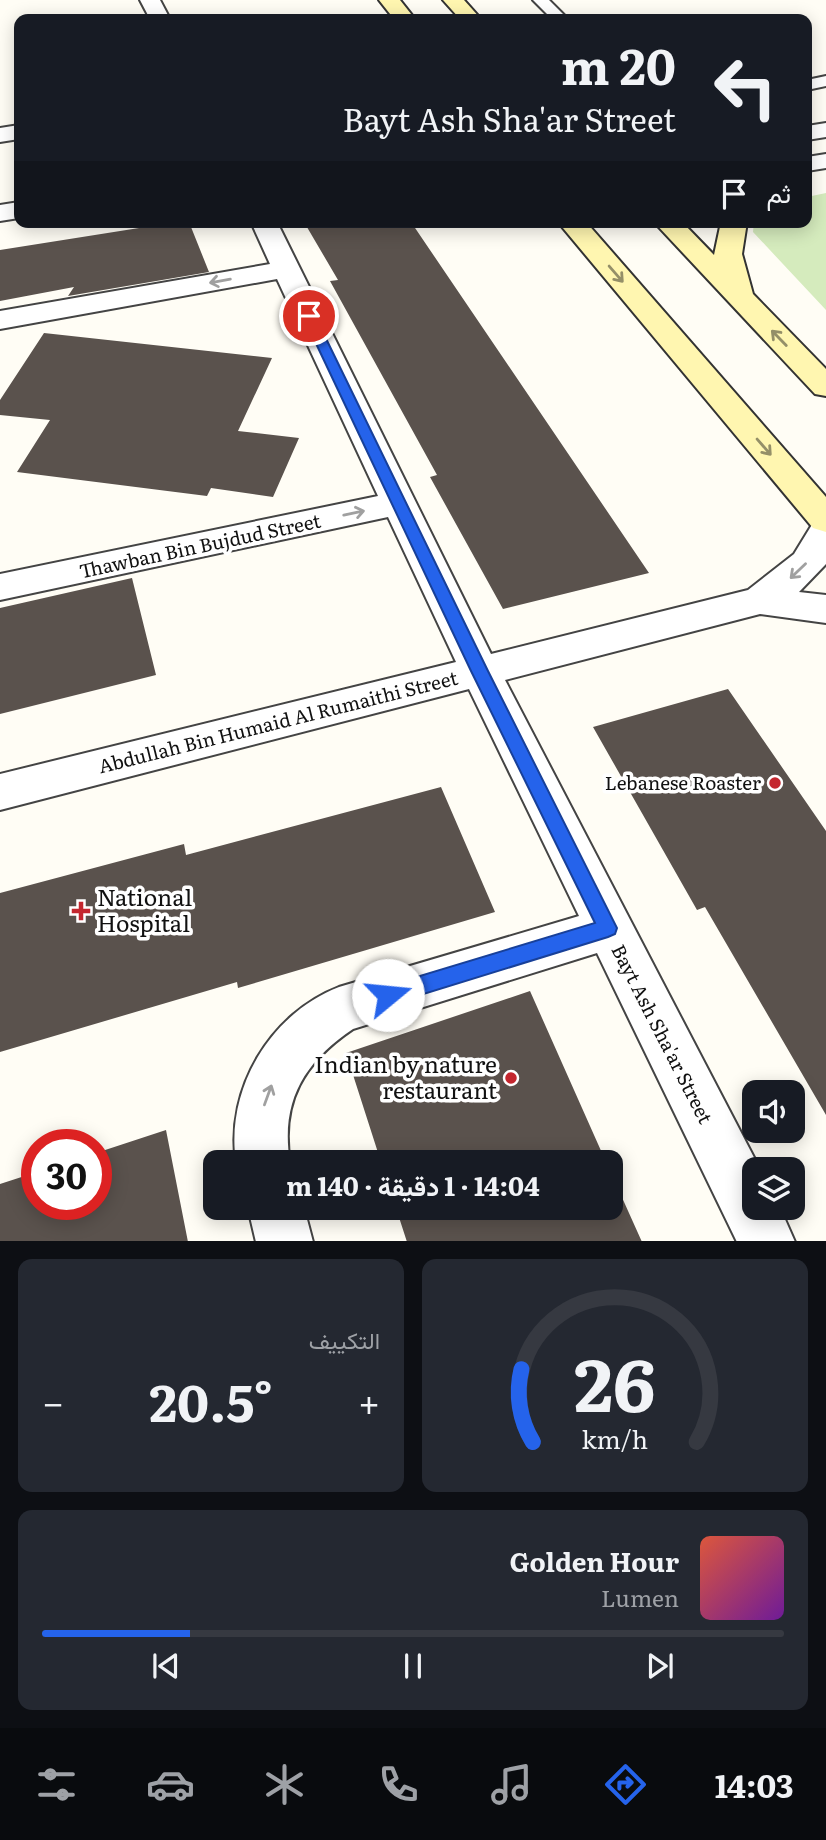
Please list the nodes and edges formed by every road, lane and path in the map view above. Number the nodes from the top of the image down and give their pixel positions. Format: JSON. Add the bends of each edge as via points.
{"nodes":[{"id":1,"x":389,"y":0,"type":"edge"},
{"id":2,"x":453,"y":0,"type":"edge"},
{"id":3,"x":540,"y":0,"type":"edge"},
{"id":4,"x":401,"y":14,"type":"edge"},
{"id":5,"x":466,"y":14,"type":"edge"},
{"id":6,"x":555,"y":14,"type":"edge"},
{"id":7,"x":267,"y":228,"type":"edge"},
{"id":8,"x":576,"y":228,"type":"edge"},
{"id":9,"x":673,"y":228,"type":"edge"},
{"id":10,"x":733,"y":228,"type":"edge"},
{"id":11,"x":287,"y":269,"type":"junction"},
{"id":12,"x":740,"y":298,"type":"junction"},
{"id":13,"x":0,"y":320,"type":"edge"},
{"id":14,"x":826,"y":387,"type":"edge"},
{"id":15,"x":399,"y":503,"type":"junction"},
{"id":16,"x":824,"y":518,"type":"edge"},
{"id":17,"x":0,"y":587,"type":"edge"},
{"id":18,"x":760,"y":601,"type":"junction"},
{"id":19,"x":826,"y":609,"type":"edge"},
{"id":20,"x":480,"y":671,"type":"junction"},
{"id":21,"x":0,"y":792,"type":"edge"},
{"id":22,"x":608,"y":928,"type":"junction"},
{"id":23,"x":263,"y":1150,"type":"edge"},
{"id":24,"x":279,"y":1220,"type":"edge"},
{"id":25,"x":285,"y":1241,"type":"edge"},
{"id":26,"x":767,"y":1241,"type":"edge"}],
"edges":[{"from":1,"to":4,"type":"street"},
{"from":2,"to":5,"type":"street"},
{"from":3,"to":6,"type":"lane"},
{"from":7,"to":11,"type":"street","name":"Bayt Ash Sha'ar Street"},
{"from":8,"to":16,"type":"street","one_way":true},
{"from":9,"to":12,"type":"street"},
{"from":10,"to":12,"type":"street","via":[[728,254]]},
{"from":11,"to":13,"type":"street","one_way":true},
{"from":11,"to":15,"type":"street","name":"Bayt Ash Sha'ar Street"},
{"from":14,"to":12,"type":"street","one_way":true},
{"from":17,"to":15,"type":"street","name":"Thawban Bin Bujdud Street","one_way":true},
{"from":15,"to":20,"type":"street","name":"Bayt Ash Sha'ar Street"},
{"from":16,"to":18,"type":"street","name":"Abdullah Bin Humaid Al Rumaithi Street","one_way":true,"via":[[805,566]]},
{"from":18,"to":19,"type":"street","name":"Abdullah Bin Humaid Al Rumaithi Street"},
{"from":18,"to":20,"type":"street","name":"Abdullah Bin Humaid Al Rumaithi Street"},
{"from":20,"to":21,"type":"street","name":"Abdullah Bin Humaid Al Rumaithi Street"},
{"from":20,"to":22,"type":"street","name":"Bayt Ash Sha'ar Street"},
{"from":23,"to":22,"type":"street","one_way":true,"via":[[263,1111],[278,1069],[304,1035],[339,1010]]},
{"from":22,"to":26,"type":"street","name":"Bayt Ash Sha'ar Street"},
{"from":24,"to":25,"type":"street"}]}
